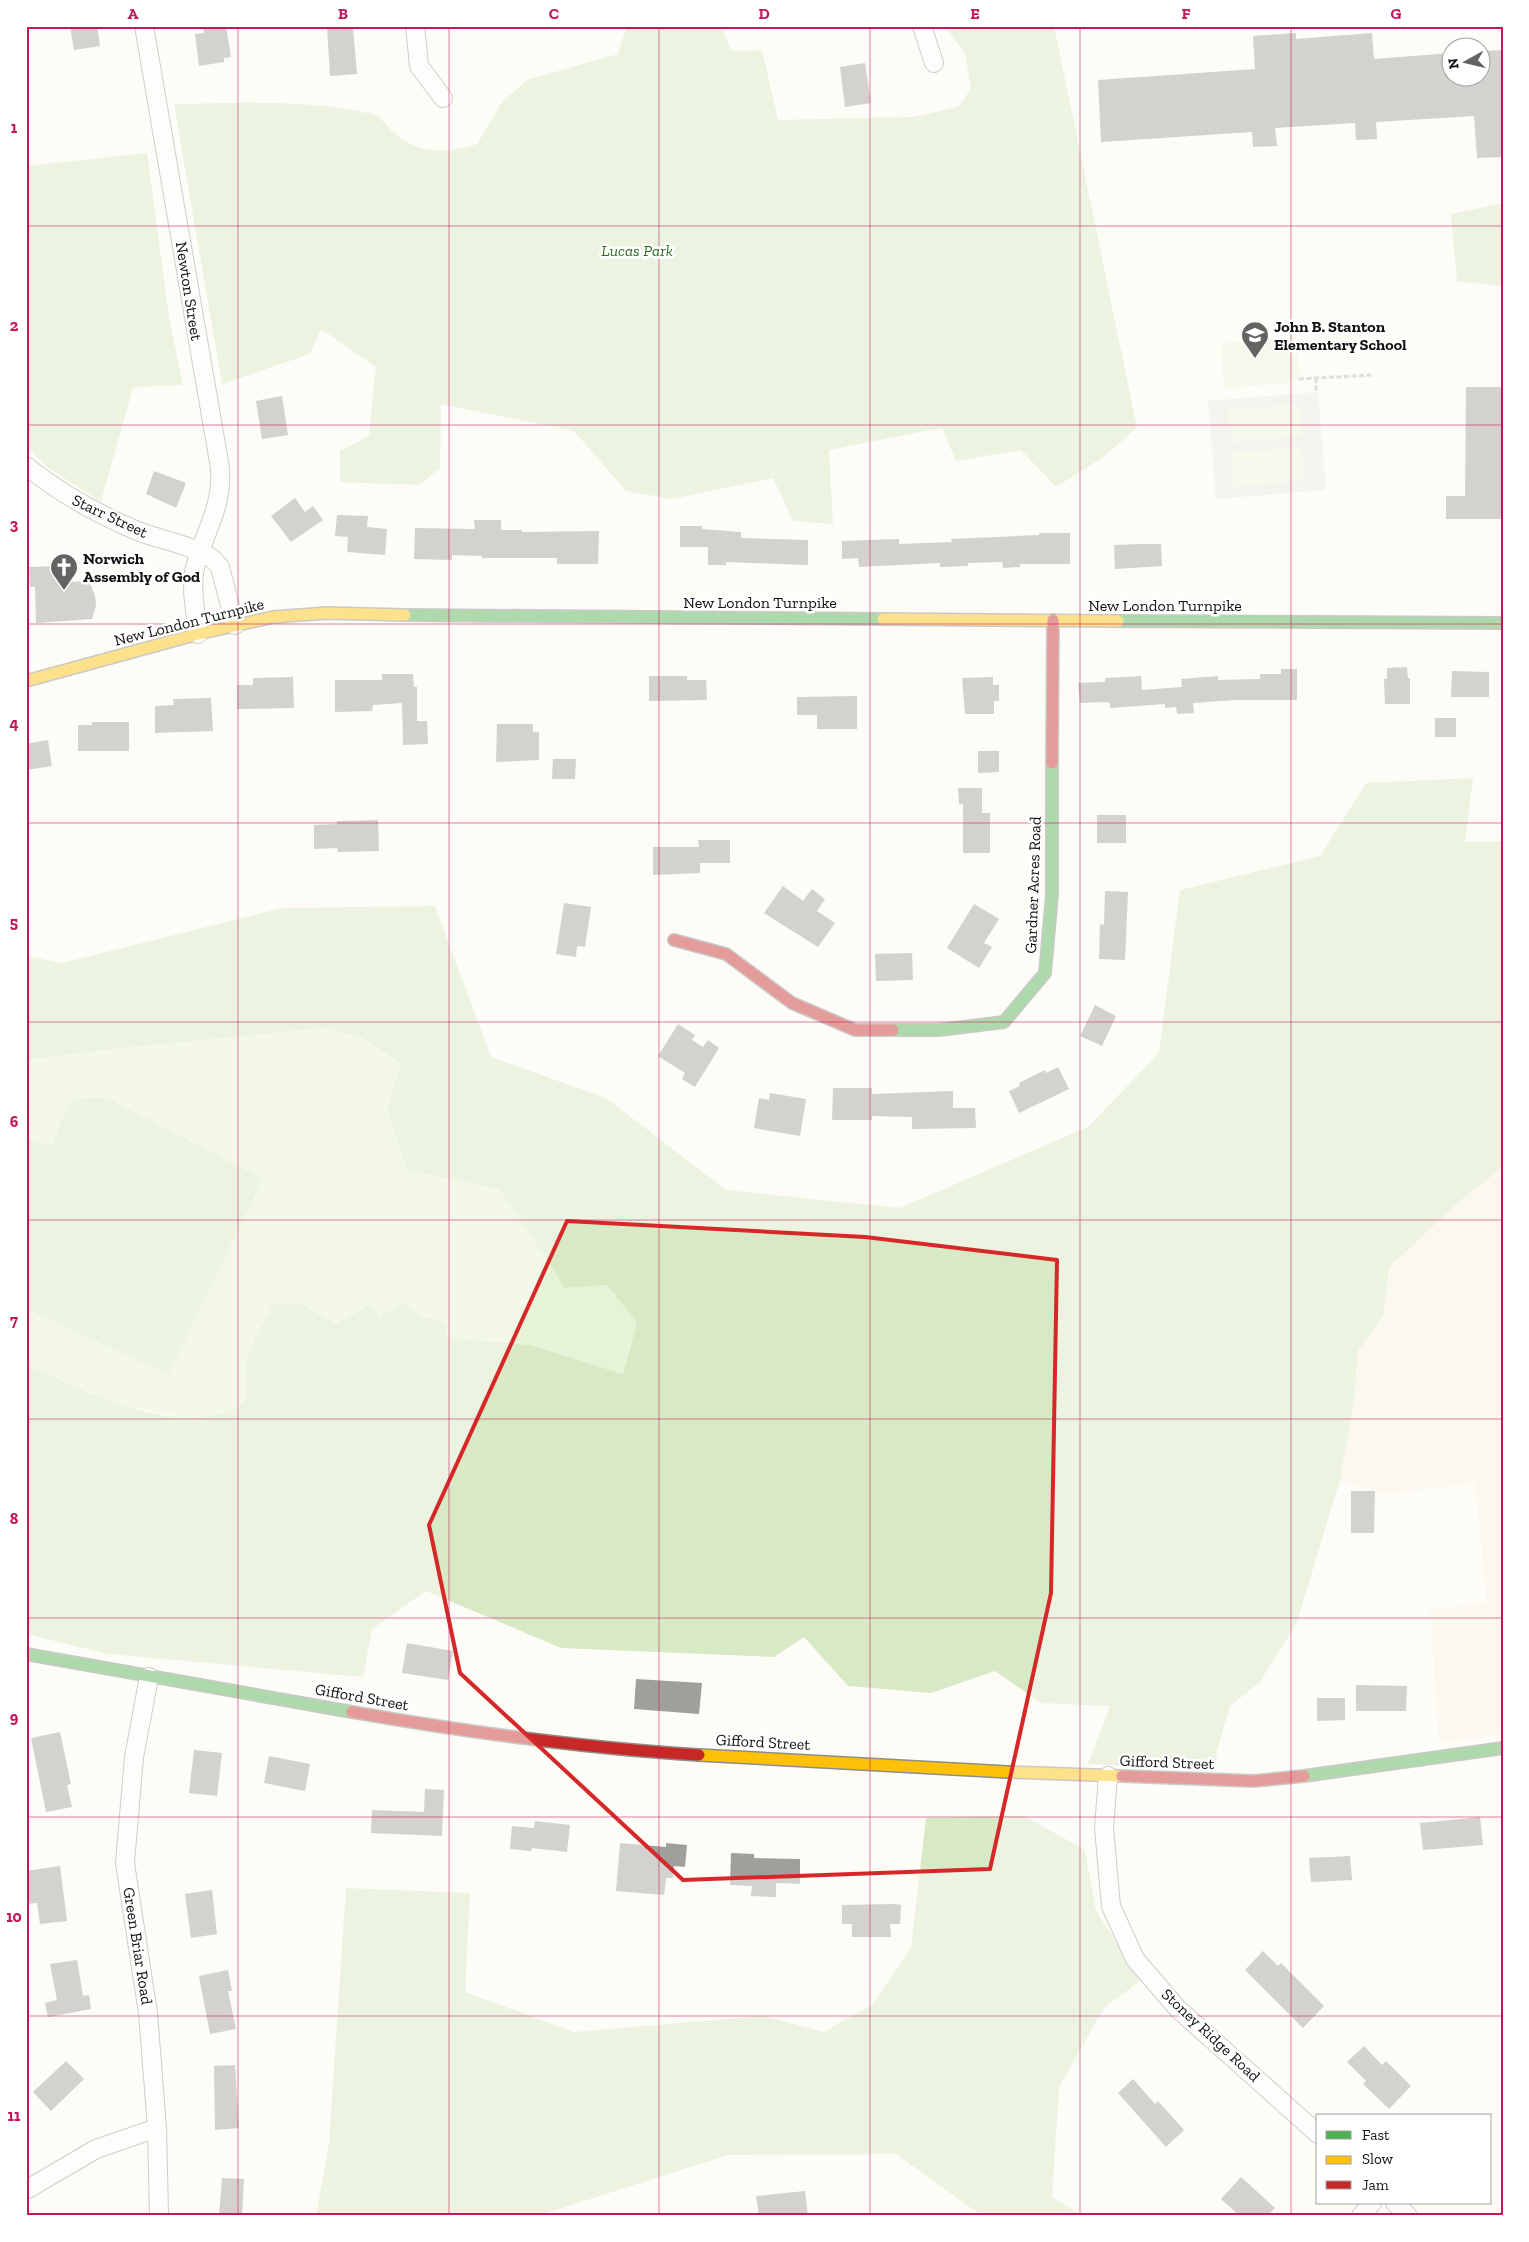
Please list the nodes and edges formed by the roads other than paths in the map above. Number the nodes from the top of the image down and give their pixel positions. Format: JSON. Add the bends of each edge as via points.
{"nodes":[{"id":1,"x":144,"y":26,"type":"edge"},
{"id":2,"x":415,"y":26,"type":"edge"},
{"id":3,"x":922,"y":26,"type":"edge"},
{"id":4,"x":934,"y":63,"type":"dead end"},
{"id":5,"x":443,"y":98,"type":"dead end"},
{"id":6,"x":26,"y":466,"type":"edge"},
{"id":7,"x":200,"y":553,"type":"junction"},
{"id":8,"x":1053,"y":620,"type":"junction"},
{"id":9,"x":1503,"y":623,"type":"edge"},
{"id":10,"x":235,"y":625,"type":"junction"},
{"id":11,"x":198,"y":634,"type":"junction"},
{"id":12,"x":26,"y":681,"type":"edge"},
{"id":13,"x":674,"y":940,"type":"dead end"},
{"id":14,"x":26,"y":1654,"type":"edge"},
{"id":15,"x":149,"y":1677,"type":"junction"},
{"id":16,"x":1503,"y":1748,"type":"edge"},
{"id":17,"x":1108,"y":1776,"type":"junction"},
{"id":18,"x":157,"y":2128,"type":"junction"},
{"id":19,"x":1316,"y":2132,"type":"edge"},
{"id":20,"x":26,"y":2190,"type":"edge"},
{"id":21,"x":1371,"y":2204,"type":"edge"},
{"id":22,"x":1396,"y":2204,"type":"edge"},
{"id":23,"x":159,"y":2216,"type":"edge"},
{"id":24,"x":1361,"y":2216,"type":"edge"},
{"id":25,"x":1408,"y":2216,"type":"edge"}],
"edges":[{"from":1,"to":7,"type":"street","name":"Newton Street","via":[[220,468],[219,500]]},
{"from":2,"to":5,"type":"street","via":[[419,66]]},
{"from":3,"to":4,"type":"street"},
{"from":6,"to":7,"type":"street","name":"Starr Street","via":[[91,510]]},
{"from":7,"to":10,"type":"street","name":"Starr Street","via":[[213,559],[220,567]]},
{"from":7,"to":11,"type":"street","via":[[193,584]]},
{"from":8,"to":9,"type":"street","name":"New London Turnpike"},
{"from":8,"to":10,"type":"street","name":"New London Turnpike","via":[[468,617],[327,613],[273,617]]},
{"from":8,"to":13,"type":"street","name":"Gardner Acres Road","via":[[1052,894],[1045,973],[1004,1022],[939,1030],[854,1030],[792,1004],[726,954]]},
{"from":10,"to":11,"type":"street","name":"New London Turnpike"},
{"from":11,"to":12,"type":"street","name":"New London Turnpike"},
{"from":14,"to":15,"type":"street","name":"Gifford Street"},
{"from":15,"to":17,"type":"street","name":"Gifford Street","via":[[450,1729],[650,1752]]},
{"from":15,"to":18,"type":"street","name":"Green Briar Road","via":[[134,1758],[125,1863],[148,2013]]},
{"from":16,"to":17,"type":"street","name":"Gifford Street","via":[[1343,1772],[1254,1781]]},
{"from":17,"to":19,"type":"street","name":"Stoney Ridge Road","via":[[1104,1828],[1111,1906],[1135,1959],[1178,2009]]},
{"from":18,"to":20,"type":"street","via":[[96,2149]]},
{"from":18,"to":23,"type":"street","name":"Green Briar Road"},
{"from":21,"to":24,"type":"street"},
{"from":22,"to":25,"type":"street"}]}
